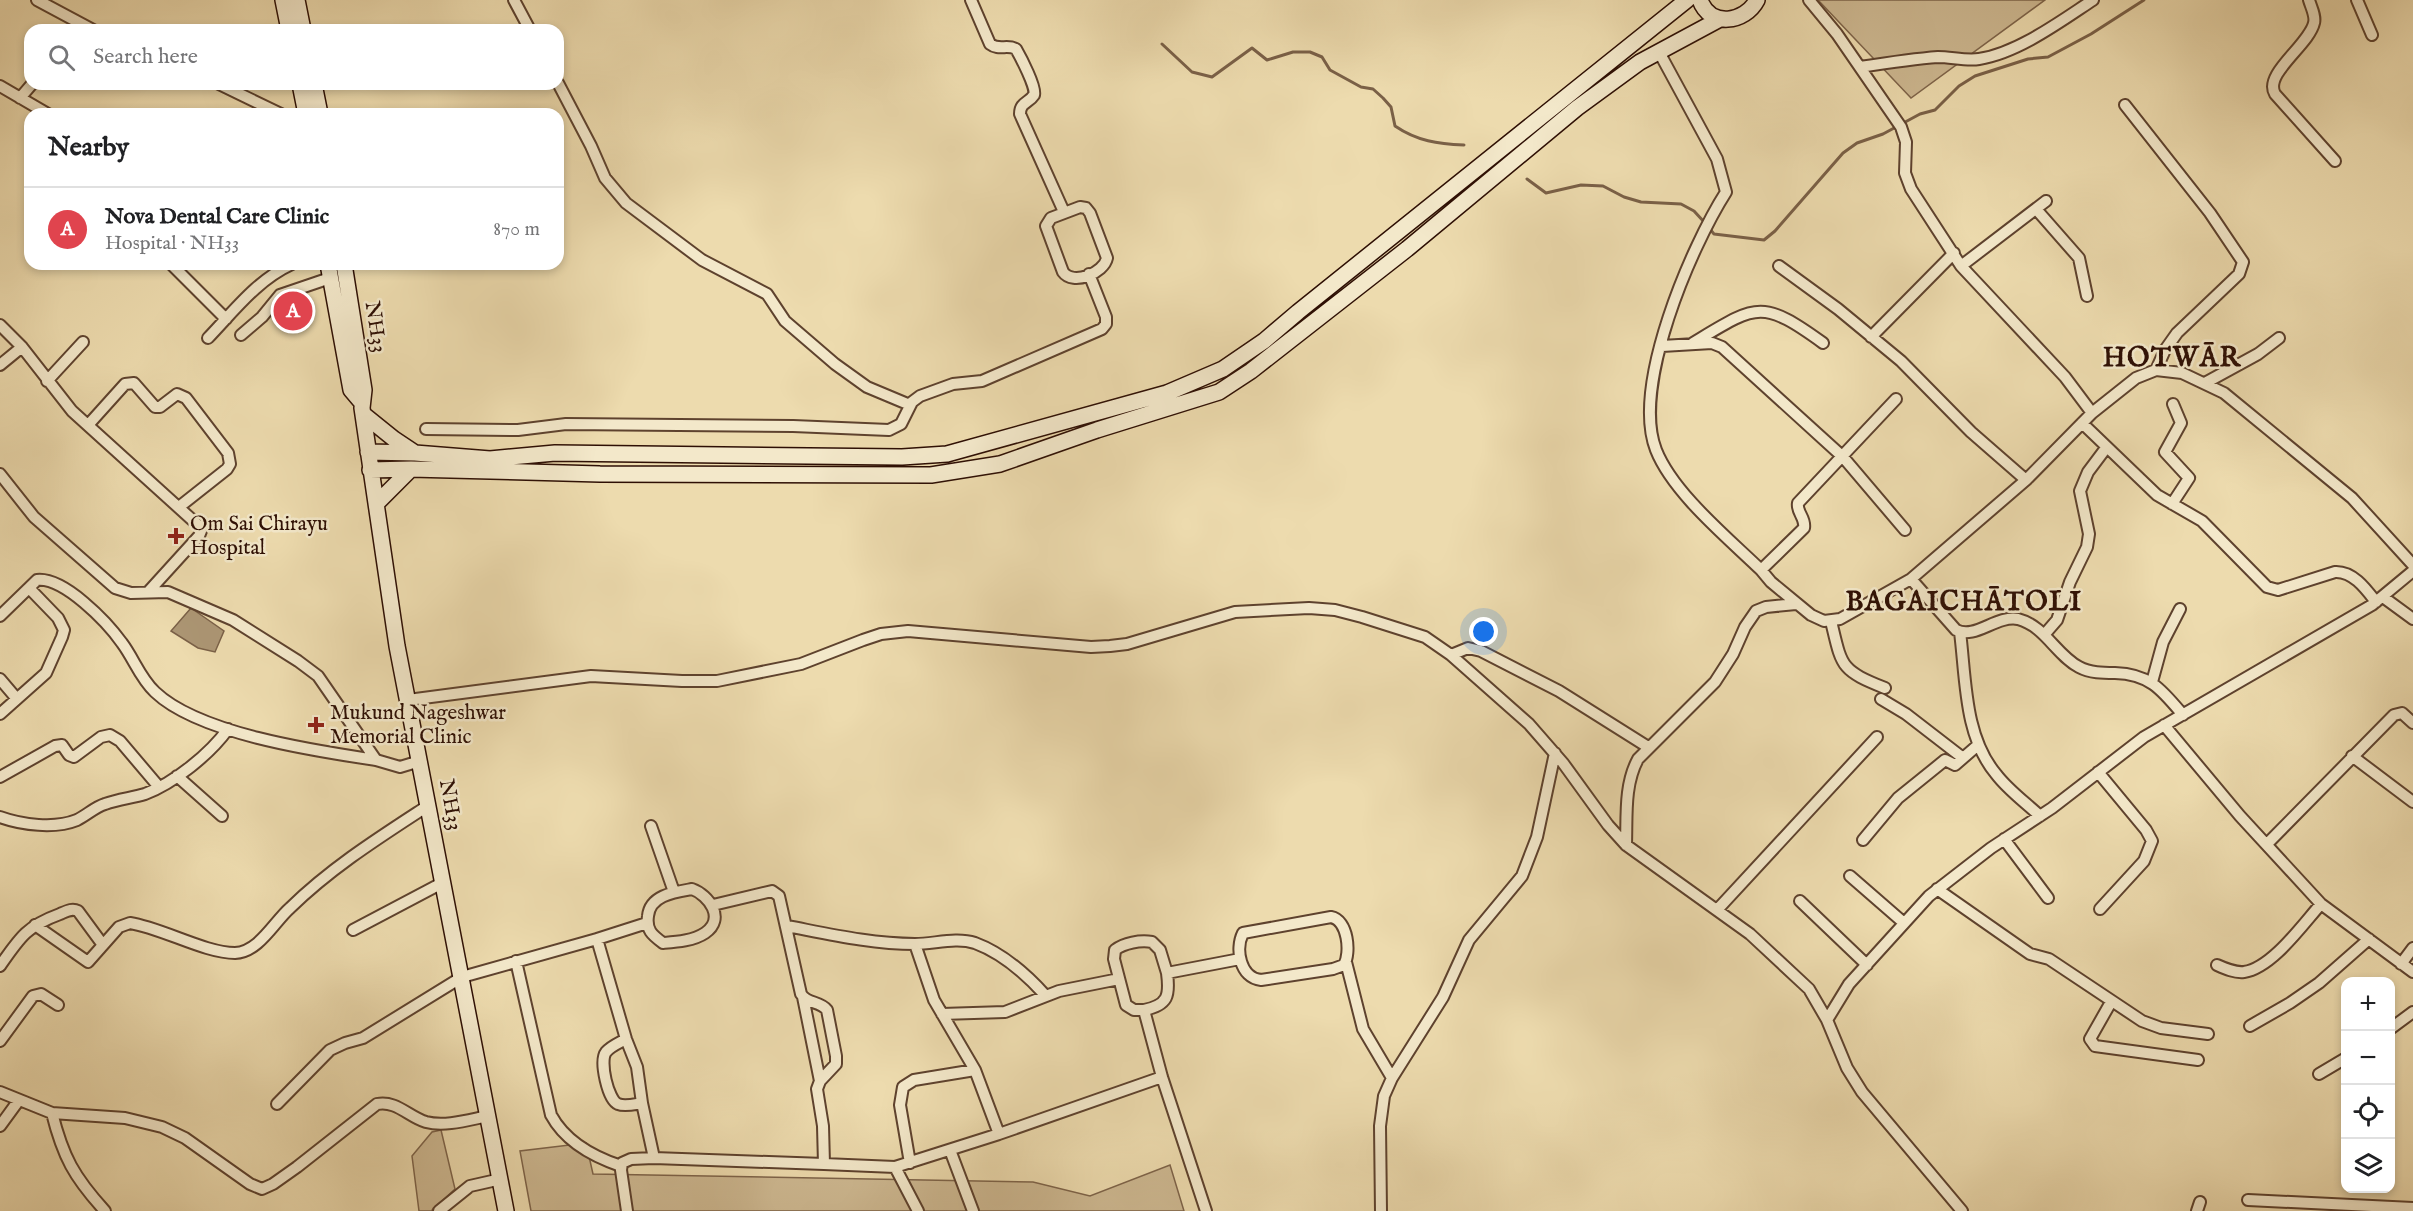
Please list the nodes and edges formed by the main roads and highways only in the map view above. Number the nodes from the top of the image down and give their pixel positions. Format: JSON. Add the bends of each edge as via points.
{"nodes":[{"id":1,"x":283,"y":0,"type":"edge"},
{"id":2,"x":297,"y":0,"type":"edge"},
{"id":3,"x":1687,"y":0,"type":"edge"},
{"id":4,"x":1700,"y":0,"type":"edge"},
{"id":5,"x":1757,"y":0,"type":"edge"},
{"id":6,"x":1720,"y":19,"type":"junction"},
{"id":7,"x":288,"y":24,"type":"edge"},
{"id":8,"x":302,"y":24,"type":"edge"},
{"id":9,"x":301,"y":90,"type":"edge"},
{"id":10,"x":315,"y":90,"type":"edge"},
{"id":11,"x":305,"y":108,"type":"edge"},
{"id":12,"x":319,"y":108,"type":"edge"},
{"id":13,"x":345,"y":270,"type":"edge"},
{"id":14,"x":329,"y":271,"type":"edge"},
{"id":15,"x":363,"y":409,"type":"junction"},
{"id":16,"x":368,"y":452,"type":"junction"},
{"id":17,"x":415,"y":453,"type":"junction"},
{"id":18,"x":411,"y":469,"type":"junction"},
{"id":19,"x":370,"y":470,"type":"junction"},
{"id":20,"x":376,"y":504,"type":"junction"},
{"id":21,"x":506,"y":1211,"type":"edge"}],
"edges":[{"from":1,"to":7,"type":"main road"},
{"from":2,"to":8,"type":"main road"},
{"from":3,"to":17,"type":"main road","via":[[1264,341],[1223,369],[1167,393],[947,454],[902,457],[555,453],[490,459]]},
{"from":4,"to":6,"type":"main road","via":[[1709,13]]},
{"from":5,"to":6,"type":"main road","via":[[1743,16]]},
{"from":6,"to":18,"type":"main road","via":[[1640,62],[1577,108],[1407,249],[1219,392],[1000,464],[931,475]]},
{"from":9,"to":11,"type":"main road"},
{"from":10,"to":12,"type":"main road"},
{"from":13,"to":15,"type":"main road","name":"NH33","via":[[364,390]]},
{"from":14,"to":15,"type":"main road","via":[[351,390]]},
{"from":15,"to":16,"type":"main road","name":"NH33"},
{"from":15,"to":17,"type":"main road","via":[[394,440]]},
{"from":16,"to":17,"type":"main road"},
{"from":16,"to":19,"type":"main road","name":"NH33"},
{"from":18,"to":19,"type":"main road"},
{"from":18,"to":20,"type":"main road"},
{"from":19,"to":20,"type":"main road","name":"NH33"},
{"from":20,"to":21,"type":"main road","name":"NH33","via":[[390,607]]}]}
